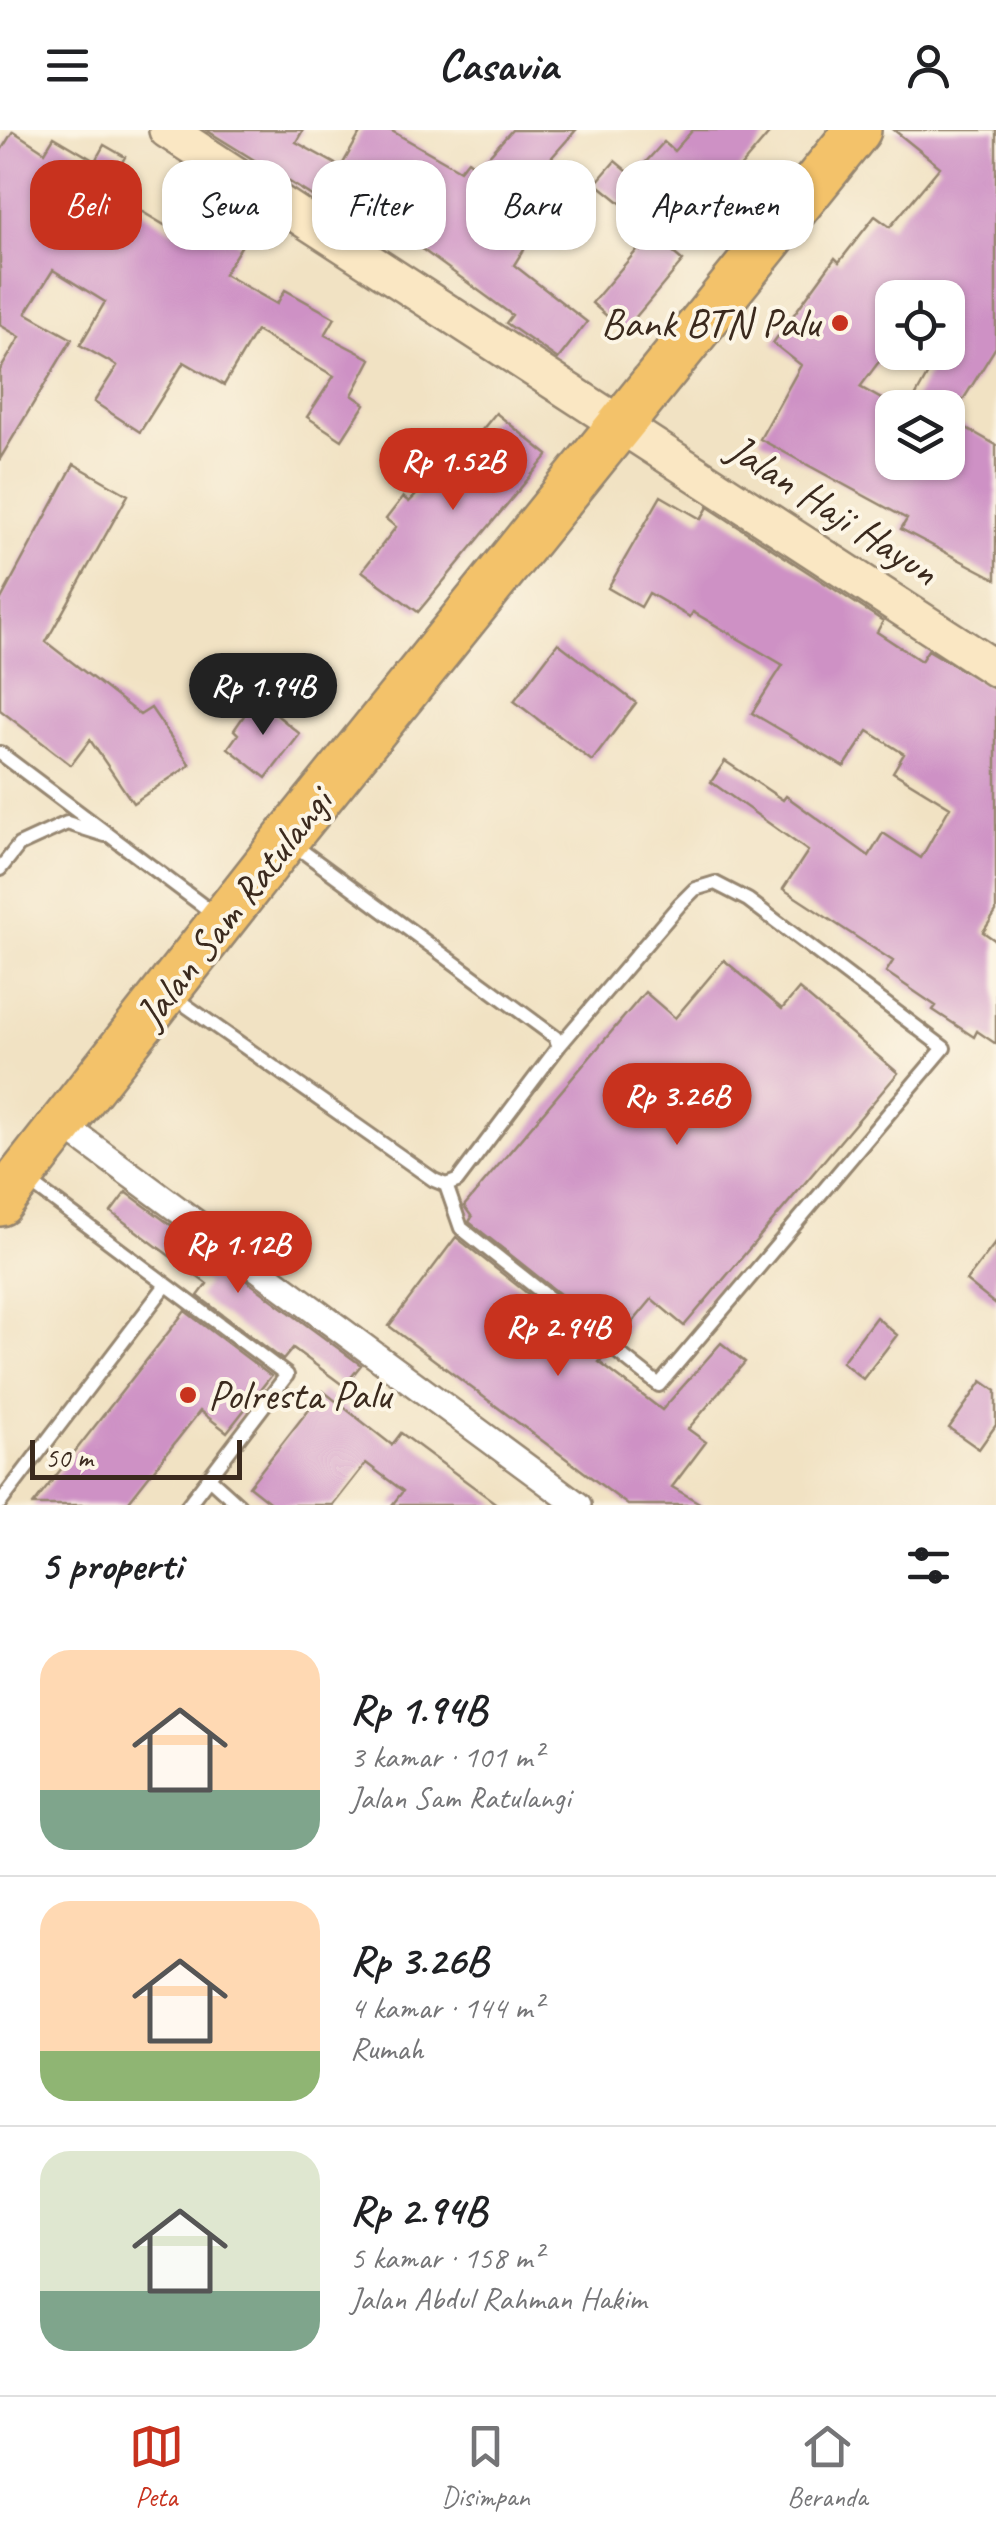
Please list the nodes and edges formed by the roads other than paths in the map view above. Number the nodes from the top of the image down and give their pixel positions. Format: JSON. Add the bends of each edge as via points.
{"nodes":[{"id":1,"x":167,"y":130,"type":"edge"},
{"id":2,"x":858,"y":130,"type":"edge"},
{"id":3,"x":620,"y":427,"type":"junction"},
{"id":4,"x":996,"y":669,"type":"edge"},
{"id":5,"x":0,"y":753,"type":"edge"},
{"id":6,"x":116,"y":839,"type":"junction"},
{"id":7,"x":286,"y":839,"type":"junction"},
{"id":8,"x":0,"y":869,"type":"edge"},
{"id":9,"x":224,"y":922,"type":"junction"},
{"id":10,"x":169,"y":993,"type":"junction"},
{"id":11,"x":560,"y":1046,"type":"junction"},
{"id":12,"x":62,"y":1124,"type":"junction"},
{"id":13,"x":446,"y":1185,"type":"junction"},
{"id":14,"x":11,"y":1190,"type":"edge"},
{"id":15,"x":166,"y":1284,"type":"junction"},
{"id":16,"x":208,"y":1478,"type":"junction"},
{"id":17,"x":0,"y":1503,"type":"edge"},
{"id":18,"x":188,"y":1505,"type":"edge"},
{"id":19,"x":239,"y":1505,"type":"edge"},
{"id":20,"x":578,"y":1505,"type":"edge"}],
"edges":[{"from":1,"to":3,"type":"street","name":"Jalan Haji Hayun"},
{"from":2,"to":3,"type":"highway","name":"Jalan Sam Ratulangi"},
{"from":3,"to":4,"type":"street","name":"Jalan Haji Hayun"},
{"from":3,"to":7,"type":"highway","name":"Jalan Sam Ratulangi"},
{"from":5,"to":6,"type":"lane"},
{"from":6,"to":8,"type":"lane","via":[[67,823],[19,845]]},
{"from":6,"to":9,"type":"lane"},
{"from":7,"to":9,"type":"highway","name":"Jalan Sam Ratulangi"},
{"from":7,"to":11,"type":"lane"},
{"from":9,"to":10,"type":"highway","name":"Jalan Sam Ratulangi"},
{"from":10,"to":12,"type":"highway","name":"Jalan Sam Ratulangi"},
{"from":10,"to":13,"type":"lane"},
{"from":11,"to":13,"type":"lane","via":[[457,1181]]},
{"from":11,"to":13,"type":"lane","via":[[695,888],[715,883],[748,900],[944,1048],[659,1385],[461,1228]]},
{"from":12,"to":14,"type":"highway","name":"Jalan Sam Ratulangi"},
{"from":12,"to":20,"type":"street"},
{"from":14,"to":15,"type":"lane"},
{"from":15,"to":16,"type":"lane","via":[[287,1374]]},
{"from":15,"to":17,"type":"lane"},
{"from":16,"to":18,"type":"lane"},
{"from":16,"to":19,"type":"lane"}]}
